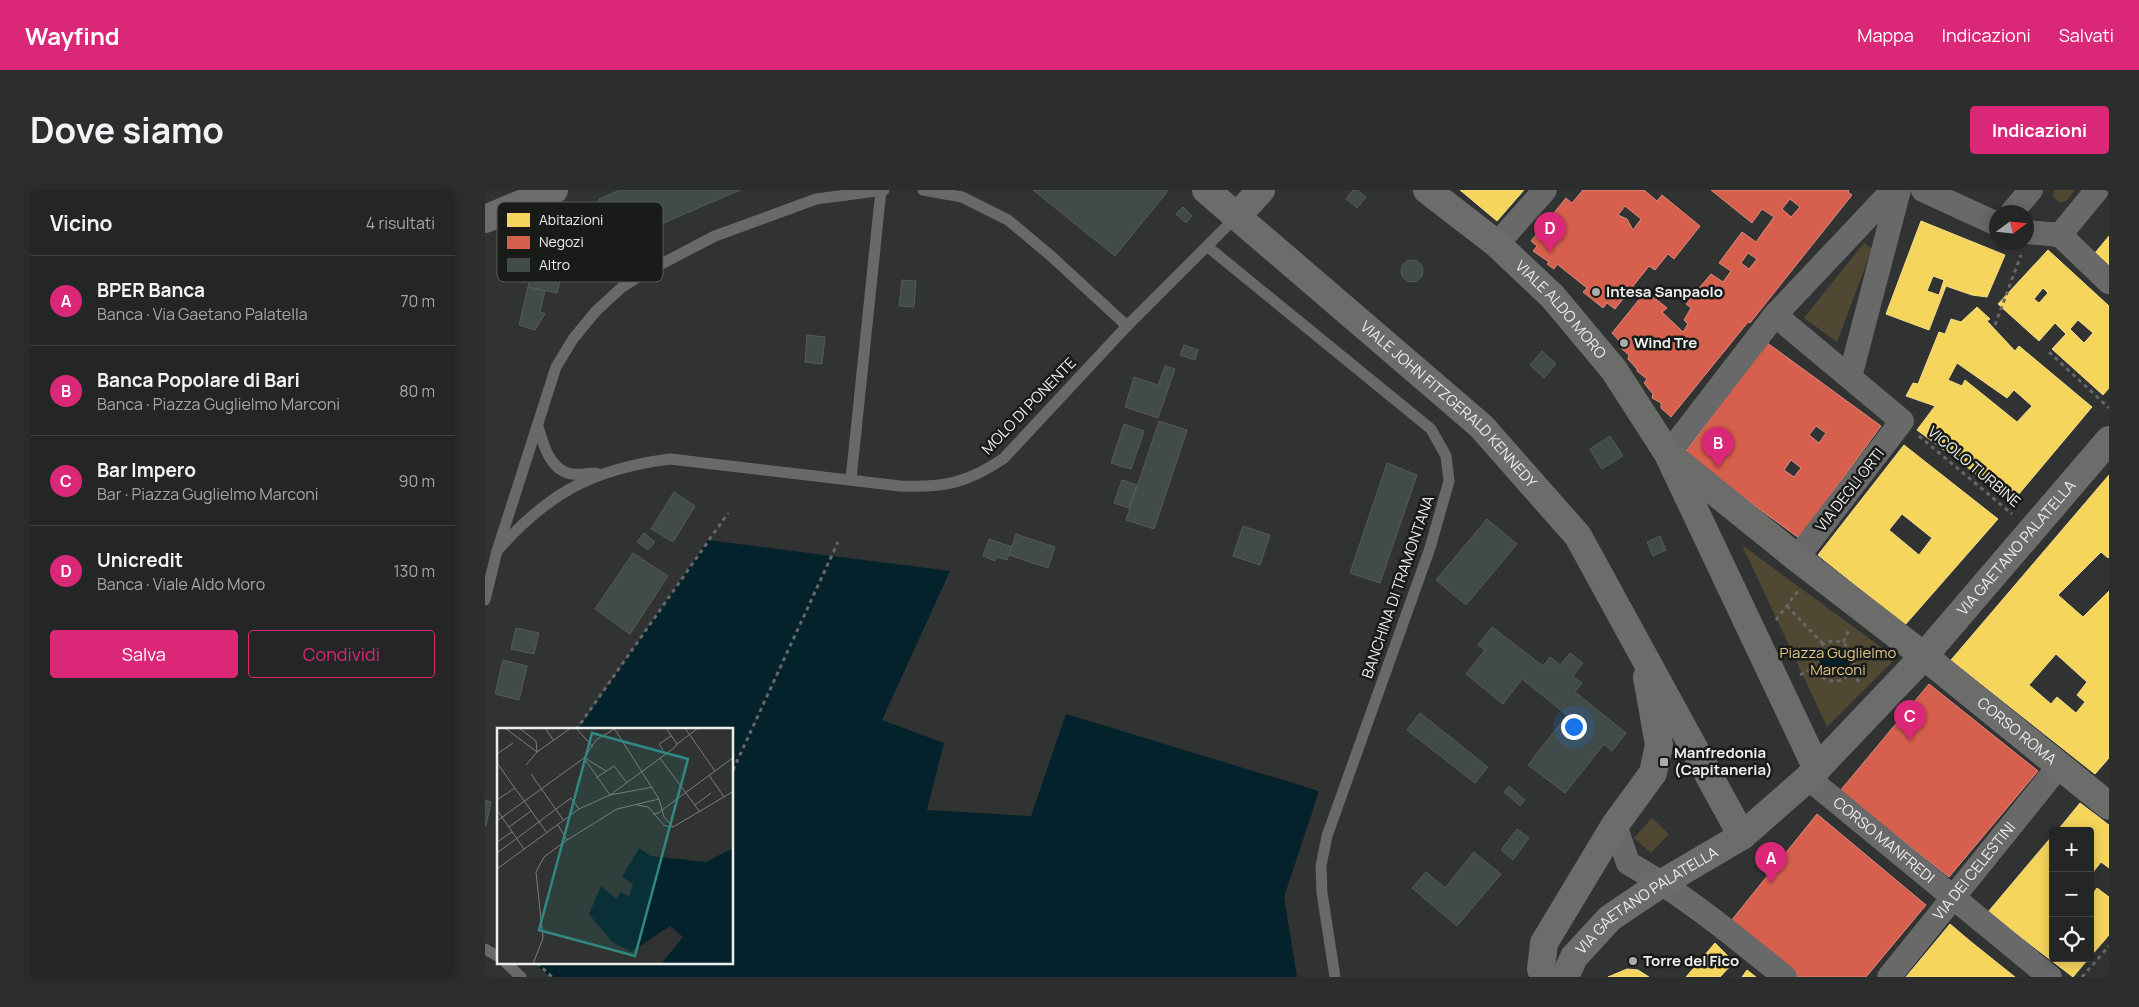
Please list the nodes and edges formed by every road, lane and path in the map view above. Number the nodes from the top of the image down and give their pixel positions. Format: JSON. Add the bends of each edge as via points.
{"nodes":[{"id":1,"x":554,"y":190,"type":"edge"},
{"id":2,"x":882,"y":190,"type":"edge"},
{"id":3,"x":923,"y":190,"type":"edge"},
{"id":4,"x":1206,"y":190,"type":"edge"},
{"id":5,"x":1261,"y":190,"type":"edge"},
{"id":6,"x":1427,"y":190,"type":"edge"},
{"id":7,"x":1545,"y":190,"type":"edge"},
{"id":8,"x":1893,"y":190,"type":"edge"},
{"id":9,"x":1899,"y":190,"type":"edge"},
{"id":10,"x":1923,"y":190,"type":"edge"},
{"id":11,"x":2031,"y":190,"type":"edge"},
{"id":12,"x":2097,"y":190,"type":"edge"},
{"id":13,"x":525,"y":202,"type":"edge"},
{"id":14,"x":2018,"y":205,"type":"edge"},
{"id":15,"x":497,"y":214,"type":"edge"},
{"id":16,"x":1238,"y":215,"type":"junction"},
{"id":17,"x":485,"y":219,"type":"edge"},
{"id":18,"x":1989,"y":220,"type":"edge"},
{"id":19,"x":2060,"y":235,"type":"junction"},
{"id":20,"x":2034,"y":240,"type":"edge"},
{"id":21,"x":1497,"y":244,"type":"junction"},
{"id":22,"x":1208,"y":247,"type":"junction"},
{"id":23,"x":2021,"y":250,"type":"edge"},
{"id":24,"x":663,"y":263,"type":"edge"},
{"id":25,"x":631,"y":282,"type":"edge"},
{"id":26,"x":2109,"y":282,"type":"edge"},
{"id":27,"x":1775,"y":314,"type":"junction"},
{"id":28,"x":1995,"y":325,"type":"dead end"},
{"id":29,"x":1127,"y":326,"type":"junction"},
{"id":30,"x":2049,"y":352,"type":"dead end"},
{"id":31,"x":1850,"y":377,"type":"junction"},
{"id":32,"x":2109,"y":408,"type":"edge"},
{"id":33,"x":1902,"y":421,"type":"junction"},
{"id":34,"x":537,"y":425,"type":"junction"},
{"id":35,"x":2109,"y":440,"type":"edge"},
{"id":36,"x":1668,"y":454,"type":"junction"},
{"id":37,"x":605,"y":472,"type":"junction"},
{"id":38,"x":851,"y":479,"type":"junction"},
{"id":39,"x":728,"y":513,"type":"dead end"},
{"id":40,"x":2032,"y":530,"type":"junction"},
{"id":41,"x":838,"y":542,"type":"dead end"},
{"id":42,"x":497,"y":551,"type":"junction"},
{"id":43,"x":1805,"y":565,"type":"junction"},
{"id":44,"x":485,"y":600,"type":"edge"},
{"id":45,"x":1787,"y":606,"type":"junction"},
{"id":46,"x":1759,"y":642,"type":"junction"},
{"id":47,"x":1823,"y":644,"type":"junction"},
{"id":48,"x":1644,"y":656,"type":"junction"},
{"id":49,"x":1924,"y":656,"type":"junction"},
{"id":50,"x":577,"y":728,"type":"edge"},
{"id":51,"x":2059,"y":766,"type":"junction"},
{"id":52,"x":734,"y":768,"type":"edge"},
{"id":53,"x":1813,"y":774,"type":"junction"},
{"id":54,"x":2109,"y":806,"type":"edge"},
{"id":55,"x":1615,"y":825,"type":"junction"},
{"id":56,"x":1742,"y":836,"type":"junction"},
{"id":57,"x":1662,"y":883,"type":"junction"},
{"id":58,"x":1953,"y":897,"type":"junction"},
{"id":59,"x":2109,"y":946,"type":"edge"},
{"id":60,"x":485,"y":949,"type":"edge"},
{"id":61,"x":497,"y":956,"type":"edge"},
{"id":62,"x":507,"y":964,"type":"edge"},
{"id":63,"x":538,"y":964,"type":"edge"},
{"id":64,"x":521,"y":977,"type":"edge"},
{"id":65,"x":552,"y":977,"type":"edge"},
{"id":66,"x":1335,"y":977,"type":"edge"},
{"id":67,"x":1544,"y":977,"type":"edge"},
{"id":68,"x":1565,"y":977,"type":"edge"},
{"id":69,"x":1785,"y":977,"type":"edge"},
{"id":70,"x":1889,"y":977,"type":"edge"},
{"id":71,"x":2050,"y":977,"type":"edge"},
{"id":72,"x":2082,"y":977,"type":"edge"}],
"edges":[{"from":1,"to":13,"type":"main road"},
{"from":2,"to":24,"type":"lane","name":"MOLO DI PONENTE","via":[[816,199],[715,236]]},
{"from":2,"to":38,"type":"lane","name":"MOLO DI PONENTE"},
{"from":3,"to":29,"type":"lane","via":[[962,197],[1008,220]]},
{"from":4,"to":16,"type":"main road","name":"VIALE JOHN FITZGERALD KENNEDY"},
{"from":5,"to":16,"type":"main road"},
{"from":6,"to":21,"type":"main road","name":"VIALE ALDO MORO"},
{"from":7,"to":21,"type":"street"},
{"from":8,"to":27,"type":"street"},
{"from":9,"to":31,"type":"street"},
{"from":10,"to":18,"type":"street"},
{"from":11,"to":14,"type":"street"},
{"from":12,"to":19,"type":"street"},
{"from":15,"to":17,"type":"main road"},
{"from":16,"to":22,"type":"lane","name":"MOLO DI PONENTE"},
{"from":16,"to":48,"type":"main road","name":"VIALE JOHN FITZGERALD KENNEDY","via":[[1481,426],[1578,536]]},
{"from":19,"to":20,"type":"street"},
{"from":19,"to":26,"type":"street"},
{"from":21,"to":36,"type":"main road","name":"VIALE ALDO MORO","via":[[1553,297],[1614,370]]},
{"from":22,"to":29,"type":"lane","name":"MOLO DI PONENTE"},
{"from":22,"to":66,"type":"lane","name":"BANCHINA DI TRAMONTANA","via":[[1431,429],[1447,456],[1449,481],[1430,548],[1327,836],[1321,866],[1322,892]]},
{"from":23,"to":28,"type":"path"},
{"from":25,"to":34,"type":"lane","name":"MOLO DI PONENTE","via":[[595,311],[573,339],[557,367]]},
{"from":27,"to":31,"type":"street"},
{"from":27,"to":36,"type":"street"},
{"from":29,"to":38,"type":"lane","name":"MOLO DI PONENTE","via":[[1004,458],[981,473],[955,483],[929,487]]},
{"from":30,"to":32,"type":"path"},
{"from":31,"to":33,"type":"street"},
{"from":33,"to":40,"type":"path","name":"VICOLO TURBINE"},
{"from":33,"to":43,"type":"street","name":"VIA DEGLI ORTI"},
{"from":34,"to":37,"type":"lane","name":"MOLO DI PONENTE","via":[[544,448],[556,467],[571,474]]},
{"from":34,"to":42,"type":"lane","name":"MOLO DI PONENTE"},
{"from":35,"to":40,"type":"main road","name":"VIA GAETANO PALATELLA"},
{"from":36,"to":43,"type":"main road"},
{"from":36,"to":46,"type":"main road"},
{"from":37,"to":38,"type":"lane","name":"MOLO DI PONENTE","via":[[670,458]]},
{"from":37,"to":42,"type":"lane","name":"MOLO DI PONENTE","via":[[552,499],[522,522]]},
{"from":39,"to":50,"type":"path"},
{"from":40,"to":49,"type":"main road","name":"VIA GAETANO PALATELLA"},
{"from":41,"to":52,"type":"path"},
{"from":42,"to":44,"type":"lane","name":"MOLO DI PONENTE"},
{"from":43,"to":45,"type":"path"},
{"from":43,"to":49,"type":"main road"},
{"from":45,"to":46,"type":"path"},
{"from":45,"to":47,"type":"path"},
{"from":46,"to":53,"type":"main road"},
{"from":47,"to":47,"type":"path","via":[[1843,642],[1851,649],[1855,661],[1851,673],[1845,678],[1827,680],[1819,675],[1815,656]]},
{"from":48,"to":55,"type":"main road","via":[[1659,745],[1653,773]]},
{"from":48,"to":56,"type":"main road"},
{"from":49,"to":51,"type":"main road","name":"CORSO ROMA"},
{"from":49,"to":53,"type":"main road"},
{"from":51,"to":54,"type":"main road","name":"CORSO ROMA"},
{"from":51,"to":58,"type":"street","name":"VIA DEI CELESTINI"},
{"from":53,"to":56,"type":"main road"},
{"from":53,"to":58,"type":"street","name":"CORSO MANFREDI"},
{"from":55,"to":57,"type":"street","via":[[1628,863]]},
{"from":55,"to":67,"type":"main road","via":[[1544,942],[1541,969]]},
{"from":56,"to":57,"type":"main road","name":"VIA GAETANO PALATELLA"},
{"from":57,"to":68,"type":"main road","name":"VIA GAETANO PALATELLA","via":[[1610,918],[1574,958]]},
{"from":57,"to":69,"type":"street","via":[[1703,911]]},
{"from":58,"to":70,"type":"street","name":"VIA DEI CELESTINI"},
{"from":58,"to":71,"type":"street","name":"CORSO MANFREDI"},
{"from":59,"to":72,"type":"path"},
{"from":60,"to":61,"type":"lane"},
{"from":62,"to":64,"type":"lane"},
{"from":63,"to":65,"type":"path"}]}
